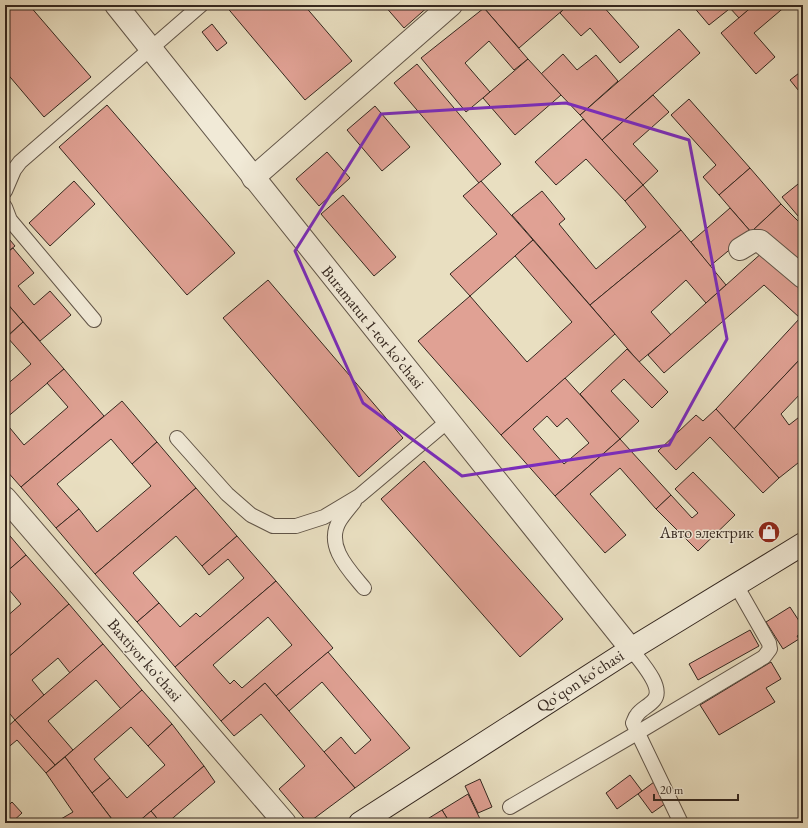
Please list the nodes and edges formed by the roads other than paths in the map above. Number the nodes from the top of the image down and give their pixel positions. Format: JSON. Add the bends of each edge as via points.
{"nodes":[{"id":1,"x":116,"y":5,"type":"edge"},
{"id":2,"x":200,"y":5,"type":"edge"},
{"id":3,"x":451,"y":5,"type":"edge"},
{"id":4,"x":151,"y":49,"type":"junction"},
{"id":5,"x":253,"y":178,"type":"junction"},
{"id":6,"x":5,"y":192,"type":"edge"},
{"id":7,"x":5,"y":207,"type":"edge"},
{"id":8,"x":740,"y":249,"type":"dead end"},
{"id":9,"x":803,"y":277,"type":"edge"},
{"id":10,"x":94,"y":320,"type":"dead end"},
{"id":11,"x":448,"y":421,"type":"junction"},
{"id":12,"x":177,"y":438,"type":"dead end"},
{"id":13,"x":359,"y":496,"type":"junction"},
{"id":14,"x":5,"y":498,"type":"edge"},
{"id":15,"x":803,"y":544,"type":"edge"},
{"id":16,"x":736,"y":584,"type":"junction"},
{"id":17,"x":364,"y":588,"type":"dead end"},
{"id":18,"x":631,"y":649,"type":"junction"},
{"id":19,"x":637,"y":733,"type":"junction"},
{"id":20,"x":510,"y":807,"type":"dead end"},
{"id":21,"x":285,"y":823,"type":"edge"},
{"id":22,"x":360,"y":823,"type":"edge"},
{"id":23,"x":681,"y":823,"type":"edge"}],
"edges":[{"from":1,"to":4,"type":"street","name":"Buramatut 1-tor koʼchasi"},
{"from":2,"to":4,"type":"lane"},
{"from":3,"to":5,"type":"street"},
{"from":4,"to":5,"type":"street","name":"Buramatut 1-tor koʼchasi"},
{"from":4,"to":6,"type":"lane","via":[[20,162]]},
{"from":5,"to":11,"type":"street","name":"Buramatut 1-tor koʼchasi"},
{"from":7,"to":10,"type":"lane","via":[[10,220]]},
{"from":8,"to":9,"type":"street","via":[[754,241],[760,241]]},
{"from":11,"to":13,"type":"lane"},
{"from":11,"to":18,"type":"street","name":"Buramatut 1-tor koʼchasi"},
{"from":12,"to":13,"type":"lane","via":[[227,494],[251,515],[273,526],[296,526],[324,517]]},
{"from":13,"to":17,"type":"lane","via":[[340,521],[335,534],[338,554]]},
{"from":14,"to":21,"type":"street","name":"Baxtiyor koʻchasi"},
{"from":15,"to":16,"type":"street","name":"Qoʻqon koʻchasi"},
{"from":16,"to":18,"type":"street","name":"Qoʻqon koʻchasi"},
{"from":16,"to":19,"type":"lane","via":[[770,649],[764,656]]},
{"from":18,"to":19,"type":"lane","via":[[657,690],[653,702],[637,715],[633,723]]},
{"from":18,"to":22,"type":"street","name":"Qoʻqon koʻchasi"},
{"from":19,"to":20,"type":"lane"},
{"from":19,"to":23,"type":"lane"}]}
